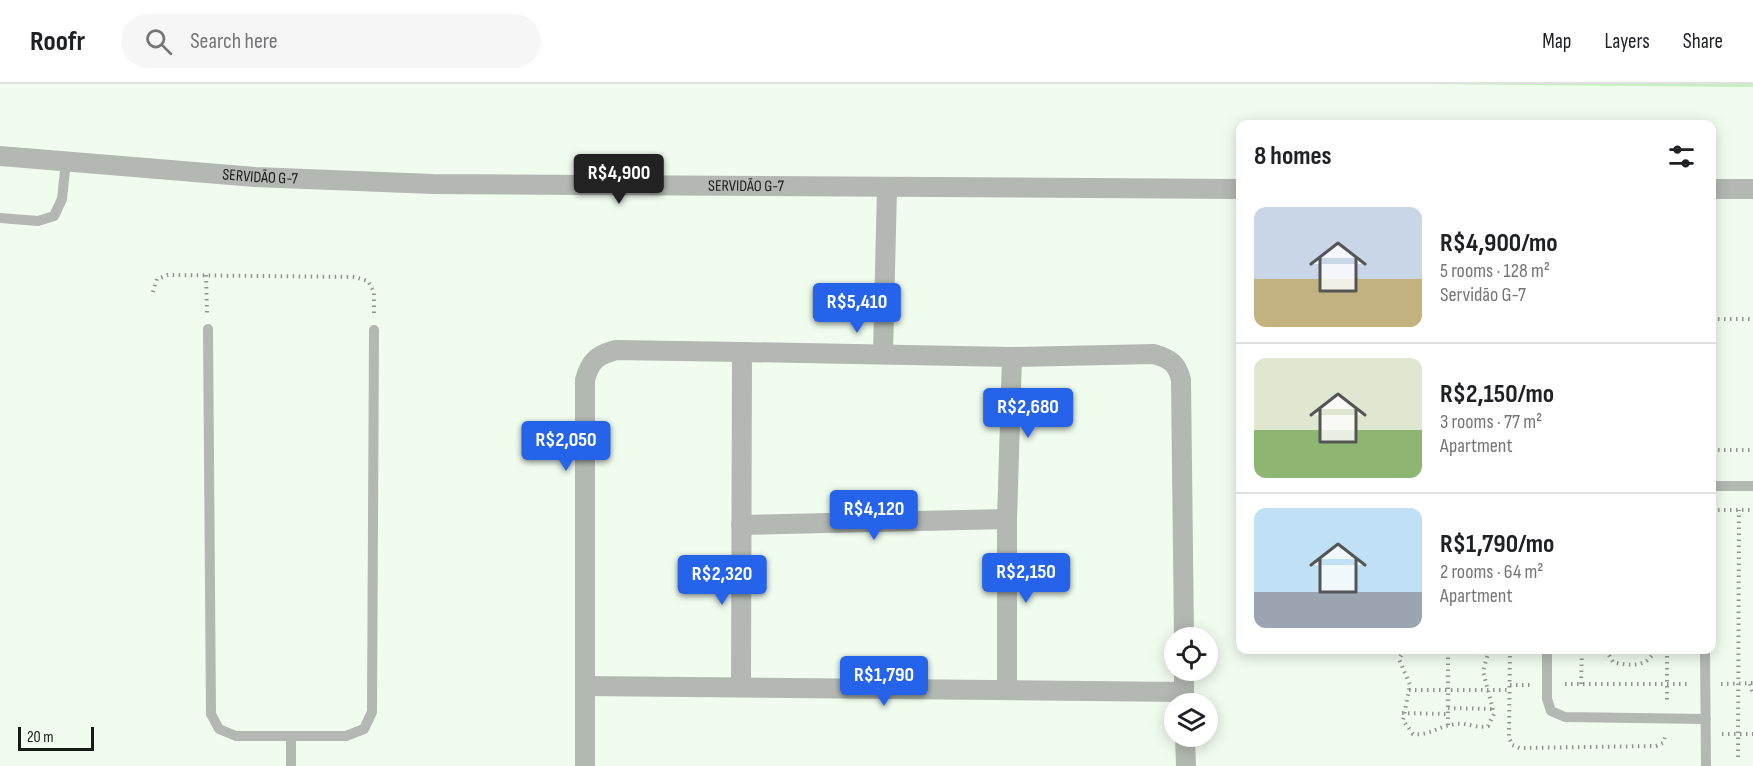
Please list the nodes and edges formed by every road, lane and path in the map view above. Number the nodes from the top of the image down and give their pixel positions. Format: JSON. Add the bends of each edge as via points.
{"nodes":[{"id":1,"x":0,"y":156,"type":"edge"},
{"id":2,"x":66,"y":161,"type":"junction"},
{"id":3,"x":887,"y":189,"type":"junction"},
{"id":4,"x":1236,"y":189,"type":"edge"},
{"id":5,"x":1716,"y":189,"type":"edge"},
{"id":6,"x":1753,"y":189,"type":"edge"},
{"id":7,"x":0,"y":218,"type":"edge"},
{"id":8,"x":206,"y":275,"type":"junction"},
{"id":9,"x":153,"y":292,"type":"dead end"},
{"id":10,"x":1716,"y":319,"type":"edge"},
{"id":11,"x":1753,"y":319,"type":"edge"},
{"id":12,"x":208,"y":329,"type":"joint"},
{"id":13,"x":374,"y":330,"type":"joint"},
{"id":14,"x":742,"y":352,"type":"junction"},
{"id":15,"x":883,"y":353,"type":"junction"},
{"id":16,"x":1012,"y":357,"type":"junction"},
{"id":17,"x":1716,"y":450,"type":"edge"},
{"id":18,"x":1753,"y":450,"type":"edge"},
{"id":19,"x":1716,"y":486,"type":"edge"},
{"id":20,"x":1753,"y":486,"type":"edge"},
{"id":21,"x":1716,"y":510,"type":"edge"},
{"id":22,"x":1739,"y":510,"type":"junction"},
{"id":23,"x":1753,"y":510,"type":"edge"},
{"id":24,"x":1007,"y":519,"type":"junction"},
{"id":25,"x":741,"y":525,"type":"junction"},
{"id":26,"x":1184,"y":627,"type":"edge"},
{"id":27,"x":1402,"y":654,"type":"edge"},
{"id":28,"x":1448,"y":654,"type":"edge"},
{"id":29,"x":1489,"y":654,"type":"edge"},
{"id":30,"x":1547,"y":654,"type":"edge"},
{"id":31,"x":1582,"y":654,"type":"edge"},
{"id":32,"x":1608,"y":654,"type":"edge"},
{"id":33,"x":1653,"y":654,"type":"edge"},
{"id":34,"x":1705,"y":654,"type":"edge"},
{"id":35,"x":1581,"y":684,"type":"junction"},
{"id":36,"x":1706,"y":684,"type":"junction"},
{"id":37,"x":1739,"y":684,"type":"junction"},
{"id":38,"x":1752,"y":684,"type":"edge"},
{"id":39,"x":1547,"y":685,"type":"junction"},
{"id":40,"x":585,"y":686,"type":"junction"},
{"id":41,"x":741,"y":687,"type":"junction"},
{"id":42,"x":1007,"y":689,"type":"junction"},
{"id":43,"x":1409,"y":690,"type":"junction"},
{"id":44,"x":1449,"y":690,"type":"junction"},
{"id":45,"x":1488,"y":690,"type":"junction"},
{"id":46,"x":1753,"y":694,"type":"edge"},
{"id":47,"x":1164,"y":697,"type":"edge"},
{"id":48,"x":1492,"y":709,"type":"junction"},
{"id":49,"x":1448,"y":711,"type":"junction"},
{"id":50,"x":1402,"y":713,"type":"junction"},
{"id":51,"x":1706,"y":719,"type":"junction"},
{"id":52,"x":1448,"y":725,"type":"junction"},
{"id":53,"x":1706,"y":734,"type":"junction"},
{"id":54,"x":1753,"y":734,"type":"edge"},
{"id":55,"x":1738,"y":735,"type":"junction"},
{"id":56,"x":291,"y":737,"type":"junction"},
{"id":57,"x":1185,"y":747,"type":"edge"},
{"id":58,"x":1737,"y":757,"type":"dead end"},
{"id":59,"x":291,"y":766,"type":"edge"},
{"id":60,"x":585,"y":766,"type":"edge"},
{"id":61,"x":1186,"y":766,"type":"edge"},
{"id":62,"x":1706,"y":766,"type":"edge"}],
"edges":[{"from":1,"to":2,"type":"street","name":"SERVIDÃO G-7"},
{"from":2,"to":3,"type":"street","name":"SERVIDÃO G-7","via":[[255,177],[433,184]]},
{"from":2,"to":7,"type":"lane","via":[[62,199],[54,216],[38,221]]},
{"from":3,"to":4,"type":"street","name":"SERVIDÃO G-7"},
{"from":3,"to":15,"type":"street"},
{"from":5,"to":6,"type":"street"},
{"from":8,"to":9,"type":"path","via":[[168,275],[157,279]]},
{"from":8,"to":12,"type":"path"},
{"from":8,"to":13,"type":"path","via":[[368,281],[375,292]]},
{"from":10,"to":11,"type":"path"},
{"from":12,"to":56,"type":"lane","via":[[211,714],[219,729],[236,736]]},
{"from":13,"to":56,"type":"lane","via":[[372,712],[364,729],[346,736]]},
{"from":14,"to":15,"type":"street"},
{"from":14,"to":25,"type":"street"},
{"from":14,"to":40,"type":"street","via":[[615,351],[600,354],[589,365],[585,380]]},
{"from":15,"to":16,"type":"street"},
{"from":16,"to":24,"type":"street"},
{"from":16,"to":26,"type":"street","via":[[1154,354],[1169,358],[1178,367]]},
{"from":17,"to":18,"type":"path"},
{"from":19,"to":20,"type":"lane"},
{"from":21,"to":22,"type":"path"},
{"from":22,"to":23,"type":"path"},
{"from":22,"to":37,"type":"path"},
{"from":24,"to":25,"type":"street"},
{"from":24,"to":42,"type":"street"},
{"from":25,"to":41,"type":"street"},
{"from":27,"to":43,"type":"path","via":[[1399,659]]},
{"from":28,"to":44,"type":"path"},
{"from":29,"to":45,"type":"path","via":[[1483,671]]},
{"from":30,"to":39,"type":"lane"},
{"from":31,"to":35,"type":"path"},
{"from":32,"to":33,"type":"path","via":[[1612,662],[1620,664],[1645,663]]},
{"from":34,"to":36,"type":"lane"},
{"from":35,"to":36,"type":"path"},
{"from":35,"to":39,"type":"path"},
{"from":36,"to":37,"type":"path"},
{"from":36,"to":51,"type":"lane"},
{"from":37,"to":38,"type":"path"},
{"from":37,"to":55,"type":"path"},
{"from":38,"to":46,"type":"path"},
{"from":39,"to":45,"type":"path"},
{"from":39,"to":51,"type":"lane","via":[[1551,711],[1565,717]]},
{"from":40,"to":41,"type":"street"},
{"from":40,"to":60,"type":"street"},
{"from":41,"to":42,"type":"street"},
{"from":42,"to":47,"type":"street"},
{"from":43,"to":44,"type":"path"},
{"from":43,"to":50,"type":"path"},
{"from":44,"to":45,"type":"path"},
{"from":44,"to":49,"type":"path"},
{"from":45,"to":48,"type":"path"},
{"from":48,"to":49,"type":"path"},
{"from":48,"to":52,"type":"path","via":[[1494,714],[1488,726]]},
{"from":49,"to":50,"type":"path"},
{"from":49,"to":52,"type":"path"},
{"from":50,"to":52,"type":"path","via":[[1413,734],[1432,733]]},
{"from":51,"to":53,"type":"lane"},
{"from":53,"to":55,"type":"path"},
{"from":53,"to":62,"type":"lane"},
{"from":54,"to":55,"type":"path"},
{"from":55,"to":58,"type":"path"},
{"from":56,"to":59,"type":"lane"},
{"from":57,"to":61,"type":"street"}]}
